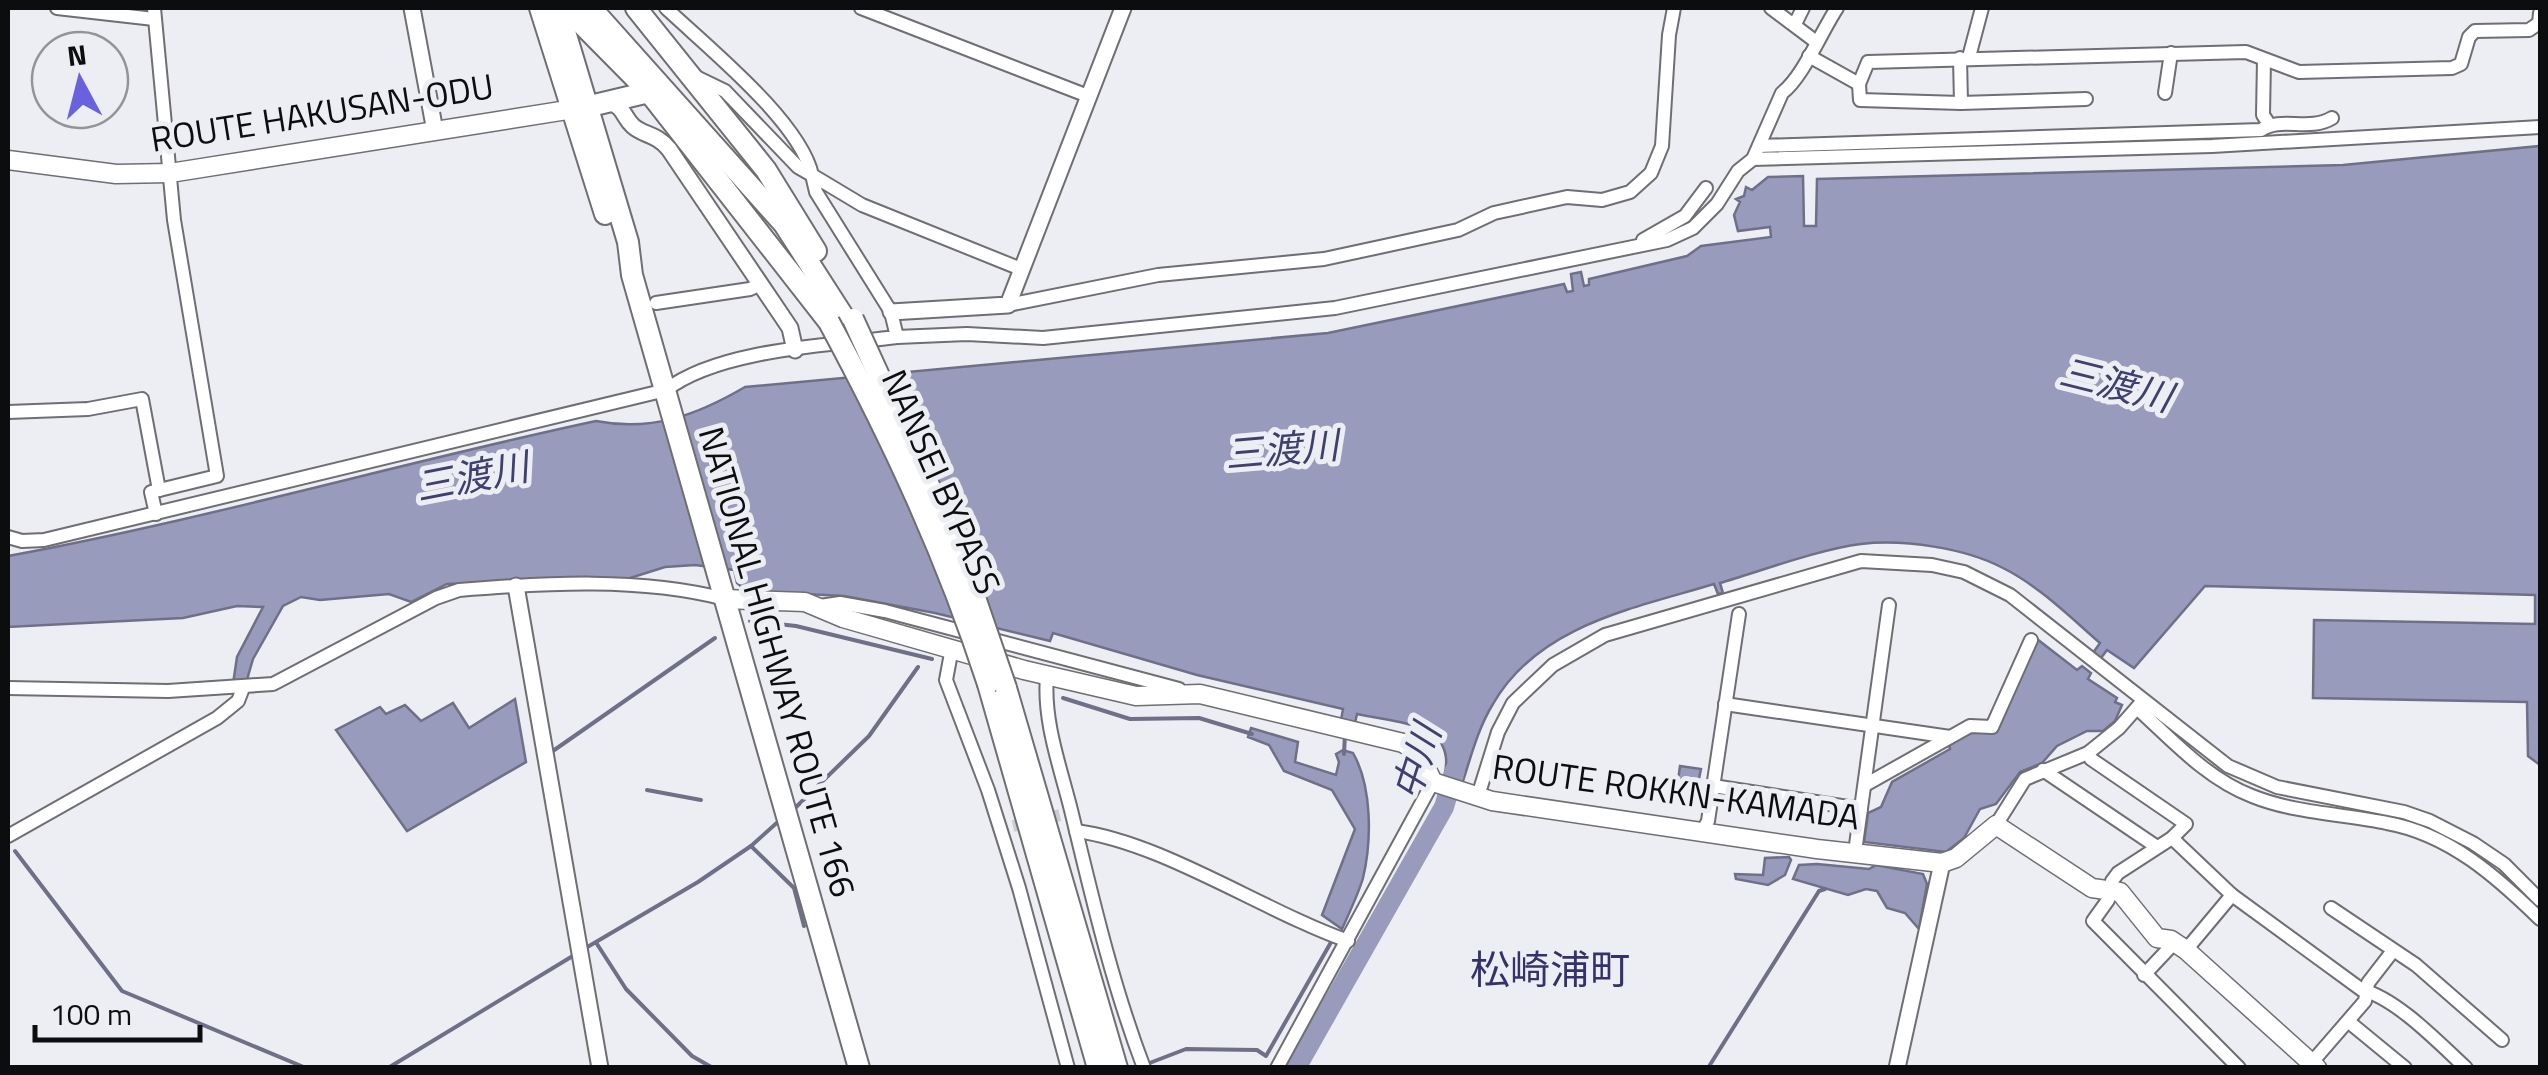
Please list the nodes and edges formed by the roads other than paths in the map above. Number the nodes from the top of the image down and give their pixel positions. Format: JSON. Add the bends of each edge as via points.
{"nodes":[{"id":1,"x":57,"y":8,"type":"edge"},
{"id":2,"x":412,"y":8,"type":"edge"},
{"id":3,"x":540,"y":8,"type":"edge"},
{"id":4,"x":558,"y":8,"type":"edge"},
{"id":5,"x":566,"y":8,"type":"edge"},
{"id":6,"x":591,"y":8,"type":"edge"},
{"id":7,"x":636,"y":8,"type":"edge"},
{"id":8,"x":666,"y":8,"type":"edge"},
{"id":9,"x":860,"y":8,"type":"edge"},
{"id":10,"x":1123,"y":8,"type":"edge"},
{"id":11,"x":1674,"y":8,"type":"edge"},
{"id":12,"x":1771,"y":8,"type":"edge"},
{"id":13,"x":1803,"y":8,"type":"edge"},
{"id":14,"x":1837,"y":8,"type":"edge"},
{"id":15,"x":1982,"y":8,"type":"edge"},
{"id":16,"x":154,"y":13,"type":"edge"},
{"id":17,"x":2540,"y":13,"type":"edge"},
{"id":18,"x":1795,"y":24,"type":"junction"},
{"id":19,"x":1813,"y":39,"type":"junction"},
{"id":20,"x":2171,"y":54,"type":"junction"},
{"id":21,"x":1809,"y":56,"type":"junction"},
{"id":22,"x":1964,"y":57,"type":"junction"},
{"id":23,"x":2264,"y":60,"type":"junction"},
{"id":24,"x":694,"y":76,"type":"junction"},
{"id":25,"x":1858,"y":84,"type":"junction"},
{"id":26,"x":644,"y":93,"type":"junction"},
{"id":27,"x":2165,"y":93,"type":"dead end"},
{"id":28,"x":1088,"y":96,"type":"junction"},
{"id":29,"x":2086,"y":99,"type":"dead end"},
{"id":30,"x":610,"y":102,"type":"junction"},
{"id":31,"x":1961,"y":102,"type":"junction"},
{"id":32,"x":578,"y":107,"type":"junction"},
{"id":33,"x":2332,"y":118,"type":"dead end"},
{"id":34,"x":629,"y":120,"type":"junction"},
{"id":35,"x":2269,"y":124,"type":"junction"},
{"id":36,"x":2540,"y":127,"type":"edge"},
{"id":37,"x":435,"y":131,"type":"junction"},
{"id":38,"x":1756,"y":153,"type":"junction"},
{"id":39,"x":8,"y":160,"type":"edge"},
{"id":40,"x":170,"y":173,"type":"junction"},
{"id":41,"x":812,"y":174,"type":"junction"},
{"id":42,"x":1706,"y":188,"type":"dead end"},
{"id":43,"x":1639,"y":247,"type":"junction"},
{"id":44,"x":1022,"y":269,"type":"junction"},
{"id":45,"x":761,"y":284,"type":"junction"},
{"id":46,"x":656,"y":303,"type":"dead end"},
{"id":47,"x":1008,"y":304,"type":"junction"},
{"id":48,"x":890,"y":312,"type":"junction"},
{"id":49,"x":842,"y":320,"type":"junction"},
{"id":50,"x":898,"y":337,"type":"junction"},
{"id":51,"x":795,"y":350,"type":"junction"},
{"id":52,"x":666,"y":390,"type":"junction"},
{"id":53,"x":8,"y":412,"type":"edge"},
{"id":54,"x":159,"y":490,"type":"junction"},
{"id":55,"x":156,"y":514,"type":"junction"},
{"id":56,"x":8,"y":537,"type":"edge"},
{"id":57,"x":516,"y":586,"type":"junction"},
{"id":58,"x":725,"y":599,"type":"junction"},
{"id":59,"x":1889,"y":605,"type":"dead end"},
{"id":60,"x":818,"y":606,"type":"junction"},
{"id":61,"x":1739,"y":614,"type":"dead end"},
{"id":62,"x":2031,"y":640,"type":"dead end"},
{"id":63,"x":952,"y":648,"type":"junction"},
{"id":64,"x":1046,"y":676,"type":"junction"},
{"id":65,"x":997,"y":686,"type":"junction"},
{"id":66,"x":8,"y":688,"type":"edge"},
{"id":67,"x":242,"y":688,"type":"junction"},
{"id":68,"x":1200,"y":694,"type":"junction"},
{"id":69,"x":1725,"y":704,"type":"junction"},
{"id":70,"x":2140,"y":705,"type":"junction"},
{"id":71,"x":1873,"y":726,"type":"junction"},
{"id":72,"x":1950,"y":738,"type":"junction"},
{"id":73,"x":2088,"y":753,"type":"junction"},
{"id":74,"x":2043,"y":770,"type":"junction"},
{"id":75,"x":1434,"y":782,"type":"junction"},
{"id":76,"x":1865,"y":785,"type":"junction"},
{"id":77,"x":1713,"y":786,"type":"junction"},
{"id":78,"x":1471,"y":795,"type":"junction"},
{"id":79,"x":1862,"y":809,"type":"junction"},
{"id":80,"x":1996,"y":825,"type":"junction"},
{"id":81,"x":1076,"y":831,"type":"junction"},
{"id":82,"x":1702,"y":832,"type":"junction"},
{"id":83,"x":8,"y":836,"type":"edge"},
{"id":84,"x":2172,"y":838,"type":"junction"},
{"id":85,"x":2157,"y":847,"type":"junction"},
{"id":86,"x":1860,"y":852,"type":"junction"},
{"id":87,"x":1937,"y":861,"type":"junction"},
{"id":88,"x":2110,"y":889,"type":"junction"},
{"id":89,"x":2232,"y":896,"type":"junction"},
{"id":90,"x":2540,"y":900,"type":"edge"},
{"id":91,"x":2331,"y":908,"type":"dead end"},
{"id":92,"x":2540,"y":919,"type":"edge"},
{"id":93,"x":1339,"y":938,"type":"junction"},
{"id":94,"x":2180,"y":946,"type":"junction"},
{"id":95,"x":2392,"y":952,"type":"junction"},
{"id":96,"x":2144,"y":976,"type":"junction"},
{"id":97,"x":1095,"y":991,"type":"junction"},
{"id":98,"x":2366,"y":992,"type":"junction"},
{"id":99,"x":1052,"y":1004,"type":"junction"},
{"id":100,"x":2349,"y":1022,"type":"junction"},
{"id":101,"x":2502,"y":1040,"type":"dead end"},
{"id":102,"x":1142,"y":1063,"type":"edge"},
{"id":103,"x":1106,"y":1064,"type":"edge"},
{"id":104,"x":2312,"y":1066,"type":"edge"},
{"id":105,"x":600,"y":1068,"type":"edge"},
{"id":106,"x":859,"y":1068,"type":"edge"},
{"id":107,"x":1068,"y":1068,"type":"edge"},
{"id":108,"x":1277,"y":1068,"type":"edge"},
{"id":109,"x":1897,"y":1068,"type":"edge"},
{"id":110,"x":2240,"y":1068,"type":"edge"},
{"id":111,"x":2405,"y":1068,"type":"edge"},
{"id":112,"x":2466,"y":1068,"type":"edge"}],
"edges":[{"from":1,"to":16,"type":"street"},
{"from":2,"to":37,"type":"street"},
{"from":3,"to":32,"type":"highway"},
{"from":4,"to":32,"type":"highway"},
{"from":5,"to":26,"type":"highway","name":"NANSEI BYPASS"},
{"from":6,"to":49,"type":"highway","via":[[714,144]]},
{"from":7,"to":24,"type":"highway"},
{"from":8,"to":41,"type":"street","via":[[778,120]]},
{"from":9,"to":28,"type":"street"},
{"from":10,"to":28,"type":"street"},
{"from":11,"to":47,"type":"street","via":[[1662,146],[1651,173],[1630,192],[1494,212],[1458,230],[1324,259],[1158,275]]},
{"from":12,"to":18,"type":"street"},
{"from":13,"to":18,"type":"street"},
{"from":14,"to":19,"type":"street"},
{"from":15,"to":22,"type":"street"},
{"from":16,"to":40,"type":"street"},
{"from":17,"to":23,"type":"street","via":[[2529,30],[2475,32],[2461,64],[2452,68],[2298,72]]},
{"from":18,"to":19,"type":"street"},
{"from":19,"to":21,"type":"street"},
{"from":20,"to":22,"type":"street"},
{"from":20,"to":23,"type":"street","via":[[2246,52]]},
{"from":20,"to":27,"type":"street"},
{"from":21,"to":25,"type":"street"},
{"from":21,"to":38,"type":"street","via":[[1782,93]]},
{"from":22,"to":25,"type":"street","via":[[1868,62]]},
{"from":22,"to":31,"type":"street"},
{"from":23,"to":35,"type":"street","via":[[2263,116]]},
{"from":24,"to":41,"type":"street","via":[[724,91]]},
{"from":24,"to":49,"type":"highway","via":[[786,200]]},
{"from":25,"to":31,"type":"street","via":[[1860,100]]},
{"from":26,"to":30,"type":"highway"},
{"from":26,"to":34,"type":"street"},
{"from":26,"to":49,"type":"highway","name":"NANSEI BYPASS"},
{"from":28,"to":44,"type":"street"},
{"from":29,"to":31,"type":"street"},
{"from":30,"to":32,"type":"highway"},
{"from":30,"to":34,"type":"street"},
{"from":32,"to":37,"type":"main road","name":"ROUTE HAKUSAN-ODU"},
{"from":32,"to":52,"type":"highway","name":"NATIONAL HIGHWAY ROUTE 166","via":[[628,242]]},
{"from":33,"to":35,"type":"street","via":[[2323,124]]},
{"from":34,"to":45,"type":"street","via":[[665,144]]},
{"from":35,"to":38,"type":"street","via":[[2261,130]]},
{"from":36,"to":38,"type":"street","via":[[2212,146]]},
{"from":37,"to":40,"type":"main road","name":"ROUTE HAKUSAN-ODU"},
{"from":38,"to":43,"type":"street","via":[[1693,228]]},
{"from":39,"to":40,"type":"main road","name":"ROUTE HAKUSAN-ODU","via":[[116,174]]},
{"from":40,"to":54,"type":"street","via":[[217,476]]},
{"from":41,"to":44,"type":"street","via":[[862,205]]},
{"from":41,"to":48,"type":"street","via":[[816,192]]},
{"from":42,"to":43,"type":"street","via":[[1685,216]]},
{"from":43,"to":50,"type":"street","via":[[1335,308],[1043,338]]},
{"from":44,"to":47,"type":"street"},
{"from":45,"to":46,"type":"street"},
{"from":45,"to":51,"type":"street","via":[[790,328]]},
{"from":47,"to":48,"type":"street"},
{"from":48,"to":50,"type":"street"},
{"from":49,"to":65,"type":"highway","name":"NANSEI BYPASS","bridge":true},
{"from":49,"to":65,"type":"highway","name":"NANSEI BYPASS","bridge":true,"via":[[868,353],[959,551]]},
{"from":50,"to":51,"type":"street"},
{"from":51,"to":52,"type":"street","via":[[729,362]]},
{"from":52,"to":55,"type":"street"},
{"from":52,"to":58,"type":"highway","name":"NATIONAL HIGHWAY ROUTE 166"},
{"from":53,"to":54,"type":"street","via":[[88,409],[142,398]]},
{"from":54,"to":55,"type":"street","via":[[151,492]]},
{"from":55,"to":56,"type":"street","via":[[44,540]]},
{"from":57,"to":58,"type":"street","via":[[611,584]]},
{"from":57,"to":67,"type":"street","via":[[450,592],[273,684]]},
{"from":57,"to":105,"type":"street"},
{"from":58,"to":60,"type":"main road","name":"ROUTE ROKKN-KAMADA"},
{"from":58,"to":106,"type":"highway","name":"NATIONAL HIGHWAY ROUTE 166"},
{"from":59,"to":71,"type":"street"},
{"from":60,"to":63,"type":"main road","name":"ROUTE ROKKN-KAMADA"},
{"from":60,"to":68,"type":"street","via":[[840,603],[901,614]]},
{"from":61,"to":69,"type":"street"},
{"from":62,"to":72,"type":"street","via":[[1992,727],[1970,726]]},
{"from":63,"to":64,"type":"main road","name":"ROUTE ROKKN-KAMADA"},
{"from":63,"to":99,"type":"street","via":[[946,680],[1007,828]]},
{"from":64,"to":68,"type":"main road","name":"ROUTE ROKKN-KAMADA","via":[[1136,696]]},
{"from":64,"to":81,"type":"street","via":[[1044,703],[1066,814]]},
{"from":65,"to":97,"type":"highway","name":"NANSEI BYPASS"},
{"from":66,"to":67,"type":"street"},
{"from":67,"to":83,"type":"street","via":[[238,702],[216,718]]},
{"from":68,"to":75,"type":"main road","name":"ROUTE ROKKN-KAMADA","via":[[1412,748]]},
{"from":69,"to":71,"type":"street"},
{"from":69,"to":77,"type":"street"},
{"from":70,"to":73,"type":"street"},
{"from":70,"to":78,"type":"street","via":[[2010,596],[1964,572],[1861,561],[1604,635],[1571,654],[1513,702]]},
{"from":70,"to":90,"type":"street","via":[[2252,779],[2404,812],[2452,832],[2504,864]]},
{"from":70,"to":92,"type":"street","via":[[2202,767],[2240,791],[2426,834],[2466,856]]},
{"from":71,"to":72,"type":"street"},
{"from":71,"to":76,"type":"street"},
{"from":72,"to":76,"type":"street"},
{"from":73,"to":74,"type":"street"},
{"from":73,"to":84,"type":"street","via":[[2186,824]]},
{"from":74,"to":80,"type":"street","via":[[2025,779]]},
{"from":74,"to":85,"type":"street"},
{"from":75,"to":78,"type":"main road","name":"ROUTE ROKKN-KAMADA"},
{"from":75,"to":93,"type":"street"},
{"from":76,"to":79,"type":"street"},
{"from":77,"to":79,"type":"street"},
{"from":77,"to":82,"type":"street"},
{"from":78,"to":82,"type":"main road","name":"ROUTE ROKKN-KAMADA"},
{"from":79,"to":86,"type":"street"},
{"from":80,"to":87,"type":"main road","via":[[1956,858]]},
{"from":80,"to":88,"type":"main road","via":[[2092,888]]},
{"from":81,"to":93,"type":"street","via":[[1165,859]]},
{"from":81,"to":97,"type":"street"},
{"from":82,"to":86,"type":"main road","name":"ROUTE ROKKN-KAMADA"},
{"from":84,"to":85,"type":"street"},
{"from":84,"to":89,"type":"street"},
{"from":85,"to":88,"type":"street","via":[[2118,872]]},
{"from":86,"to":87,"type":"main road","name":"ROUTE ROKKN-KAMADA"},
{"from":87,"to":109,"type":"street"},
{"from":88,"to":94,"type":"main road","via":[[2120,892],[2156,938]]},
{"from":88,"to":96,"type":"street","via":[[2094,921]]},
{"from":89,"to":94,"type":"street"},
{"from":89,"to":98,"type":"street"},
{"from":91,"to":95,"type":"street"},
{"from":93,"to":108,"type":"street"},
{"from":94,"to":96,"type":"street"},
{"from":94,"to":104,"type":"main road"},
{"from":95,"to":98,"type":"street"},
{"from":95,"to":101,"type":"street"},
{"from":96,"to":110,"type":"street"},
{"from":97,"to":99,"type":"street"},
{"from":97,"to":102,"type":"street"},
{"from":97,"to":103,"type":"highway","name":"NANSEI BYPASS"},
{"from":98,"to":100,"type":"street"},
{"from":98,"to":112,"type":"street","via":[[2401,1012]]},
{"from":99,"to":107,"type":"street"},
{"from":100,"to":104,"type":"street"},
{"from":100,"to":111,"type":"street"}]}
